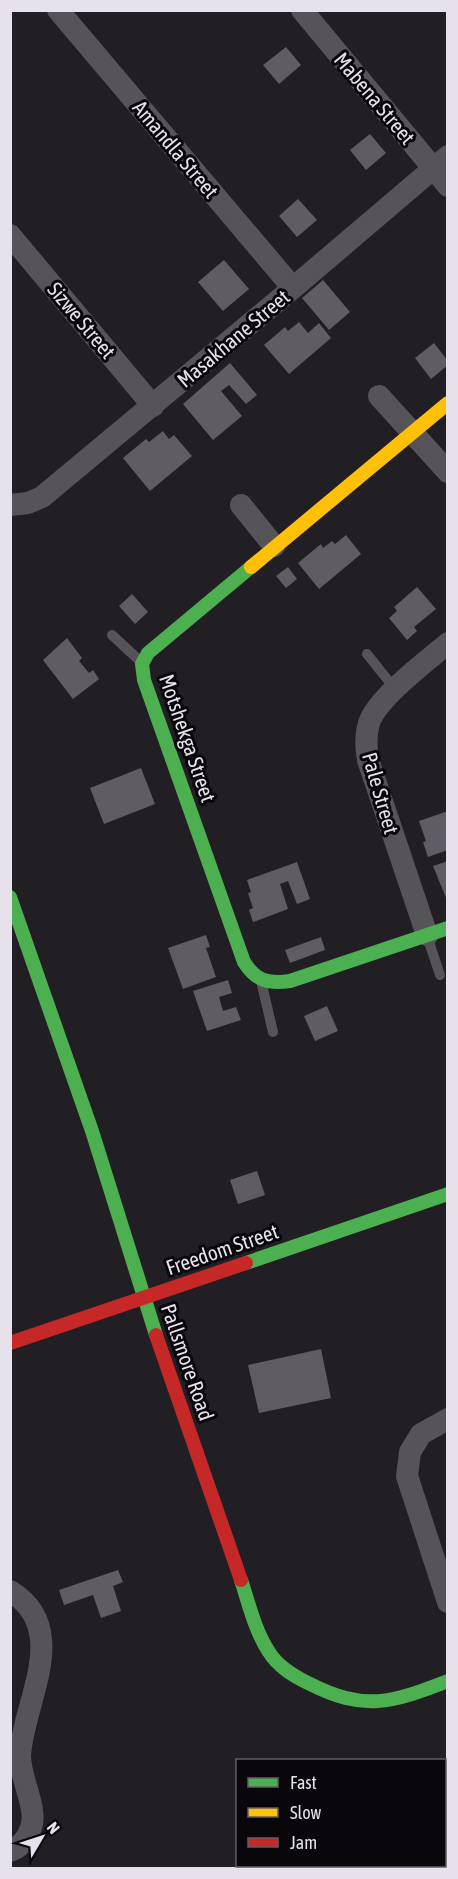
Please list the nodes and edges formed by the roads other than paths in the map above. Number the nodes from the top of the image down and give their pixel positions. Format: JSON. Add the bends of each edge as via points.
{"nodes":[{"id":1,"x":58,"y":10,"type":"edge"},
{"id":2,"x":303,"y":10,"type":"edge"},
{"id":3,"x":440,"y":162,"type":"edge"},
{"id":4,"x":447,"y":186,"type":"edge"},
{"id":5,"x":10,"y":234,"type":"edge"},
{"id":6,"x":293,"y":288,"type":"junction"},
{"id":7,"x":379,"y":396,"type":"dead end"},
{"id":8,"x":447,"y":403,"type":"edge"},
{"id":9,"x":153,"y":406,"type":"junction"},
{"id":10,"x":413,"y":432,"type":"junction"},
{"id":11,"x":447,"y":472,"type":"edge"},
{"id":12,"x":10,"y":505,"type":"edge"},
{"id":13,"x":241,"y":505,"type":"dead end"},
{"id":14,"x":274,"y":546,"type":"junction"},
{"id":15,"x":112,"y":635,"type":"dead end"},
{"id":16,"x":447,"y":643,"type":"edge"},
{"id":17,"x":367,"y":654,"type":"dead end"},
{"id":18,"x":142,"y":663,"type":"junction"},
{"id":19,"x":395,"y":689,"type":"junction"},
{"id":20,"x":10,"y":897,"type":"edge"},
{"id":21,"x":437,"y":932,"type":"edge"},
{"id":22,"x":440,"y":975,"type":"dead end"},
{"id":23,"x":262,"y":982,"type":"junction"},
{"id":24,"x":273,"y":1032,"type":"dead end"},
{"id":25,"x":447,"y":1194,"type":"edge"},
{"id":26,"x":144,"y":1299,"type":"junction"},
{"id":27,"x":10,"y":1343,"type":"edge"},
{"id":28,"x":447,"y":1419,"type":"edge"},
{"id":29,"x":10,"y":1591,"type":"edge"},
{"id":30,"x":447,"y":1602,"type":"edge"},
{"id":31,"x":447,"y":1681,"type":"edge"},
{"id":32,"x":10,"y":1851,"type":"edge"}],
"edges":[{"from":1,"to":6,"type":"street","name":"Amandla Street"},
{"from":2,"to":3,"type":"street","name":"Mabena Street"},
{"from":3,"to":4,"type":"street","name":"Mabena Street"},
{"from":3,"to":6,"type":"street","name":"Masakhane Street"},
{"from":5,"to":9,"type":"street","name":"Sizwe Street"},
{"from":6,"to":9,"type":"street","name":"Masakhane Street"},
{"from":7,"to":10,"type":"street"},
{"from":8,"to":10,"type":"street","name":"Motshekga Street"},
{"from":9,"to":12,"type":"street","name":"Masakhane Street","via":[[42,497]]},
{"from":10,"to":11,"type":"street"},
{"from":10,"to":14,"type":"street","name":"Motshekga Street"},
{"from":13,"to":14,"type":"street"},
{"from":14,"to":18,"type":"street","name":"Motshekga Street","via":[[148,653]]},
{"from":15,"to":18,"type":"lane"},
{"from":16,"to":19,"type":"street","name":"Pale Street"},
{"from":17,"to":19,"type":"lane"},
{"from":18,"to":23,"type":"street","name":"Motshekga Street","via":[[144,680],[244,962]]},
{"from":19,"to":21,"type":"street","name":"Pale Street","via":[[370,720],[365,738],[368,760]]},
{"from":20,"to":26,"type":"street","name":"Pallsmore Road","via":[[92,1131]]},
{"from":21,"to":22,"type":"lane"},
{"from":21,"to":23,"type":"street","via":[[290,981]]},
{"from":23,"to":24,"type":"lane"},
{"from":25,"to":26,"type":"street","name":"Freedom Street"},
{"from":26,"to":27,"type":"street","name":"Freedom Street"},
{"from":26,"to":31,"type":"street","name":"Pallsmore Road","via":[[261,1638],[270,1654],[282,1669],[338,1697],[360,1703],[380,1704]]},
{"from":28,"to":30,"type":"street","via":[[421,1434],[410,1452],[407,1476]]},
{"from":29,"to":32,"type":"street","via":[[33,1616],[39,1628],[42,1654],[20,1757],[33,1818],[20,1848]]}]}
